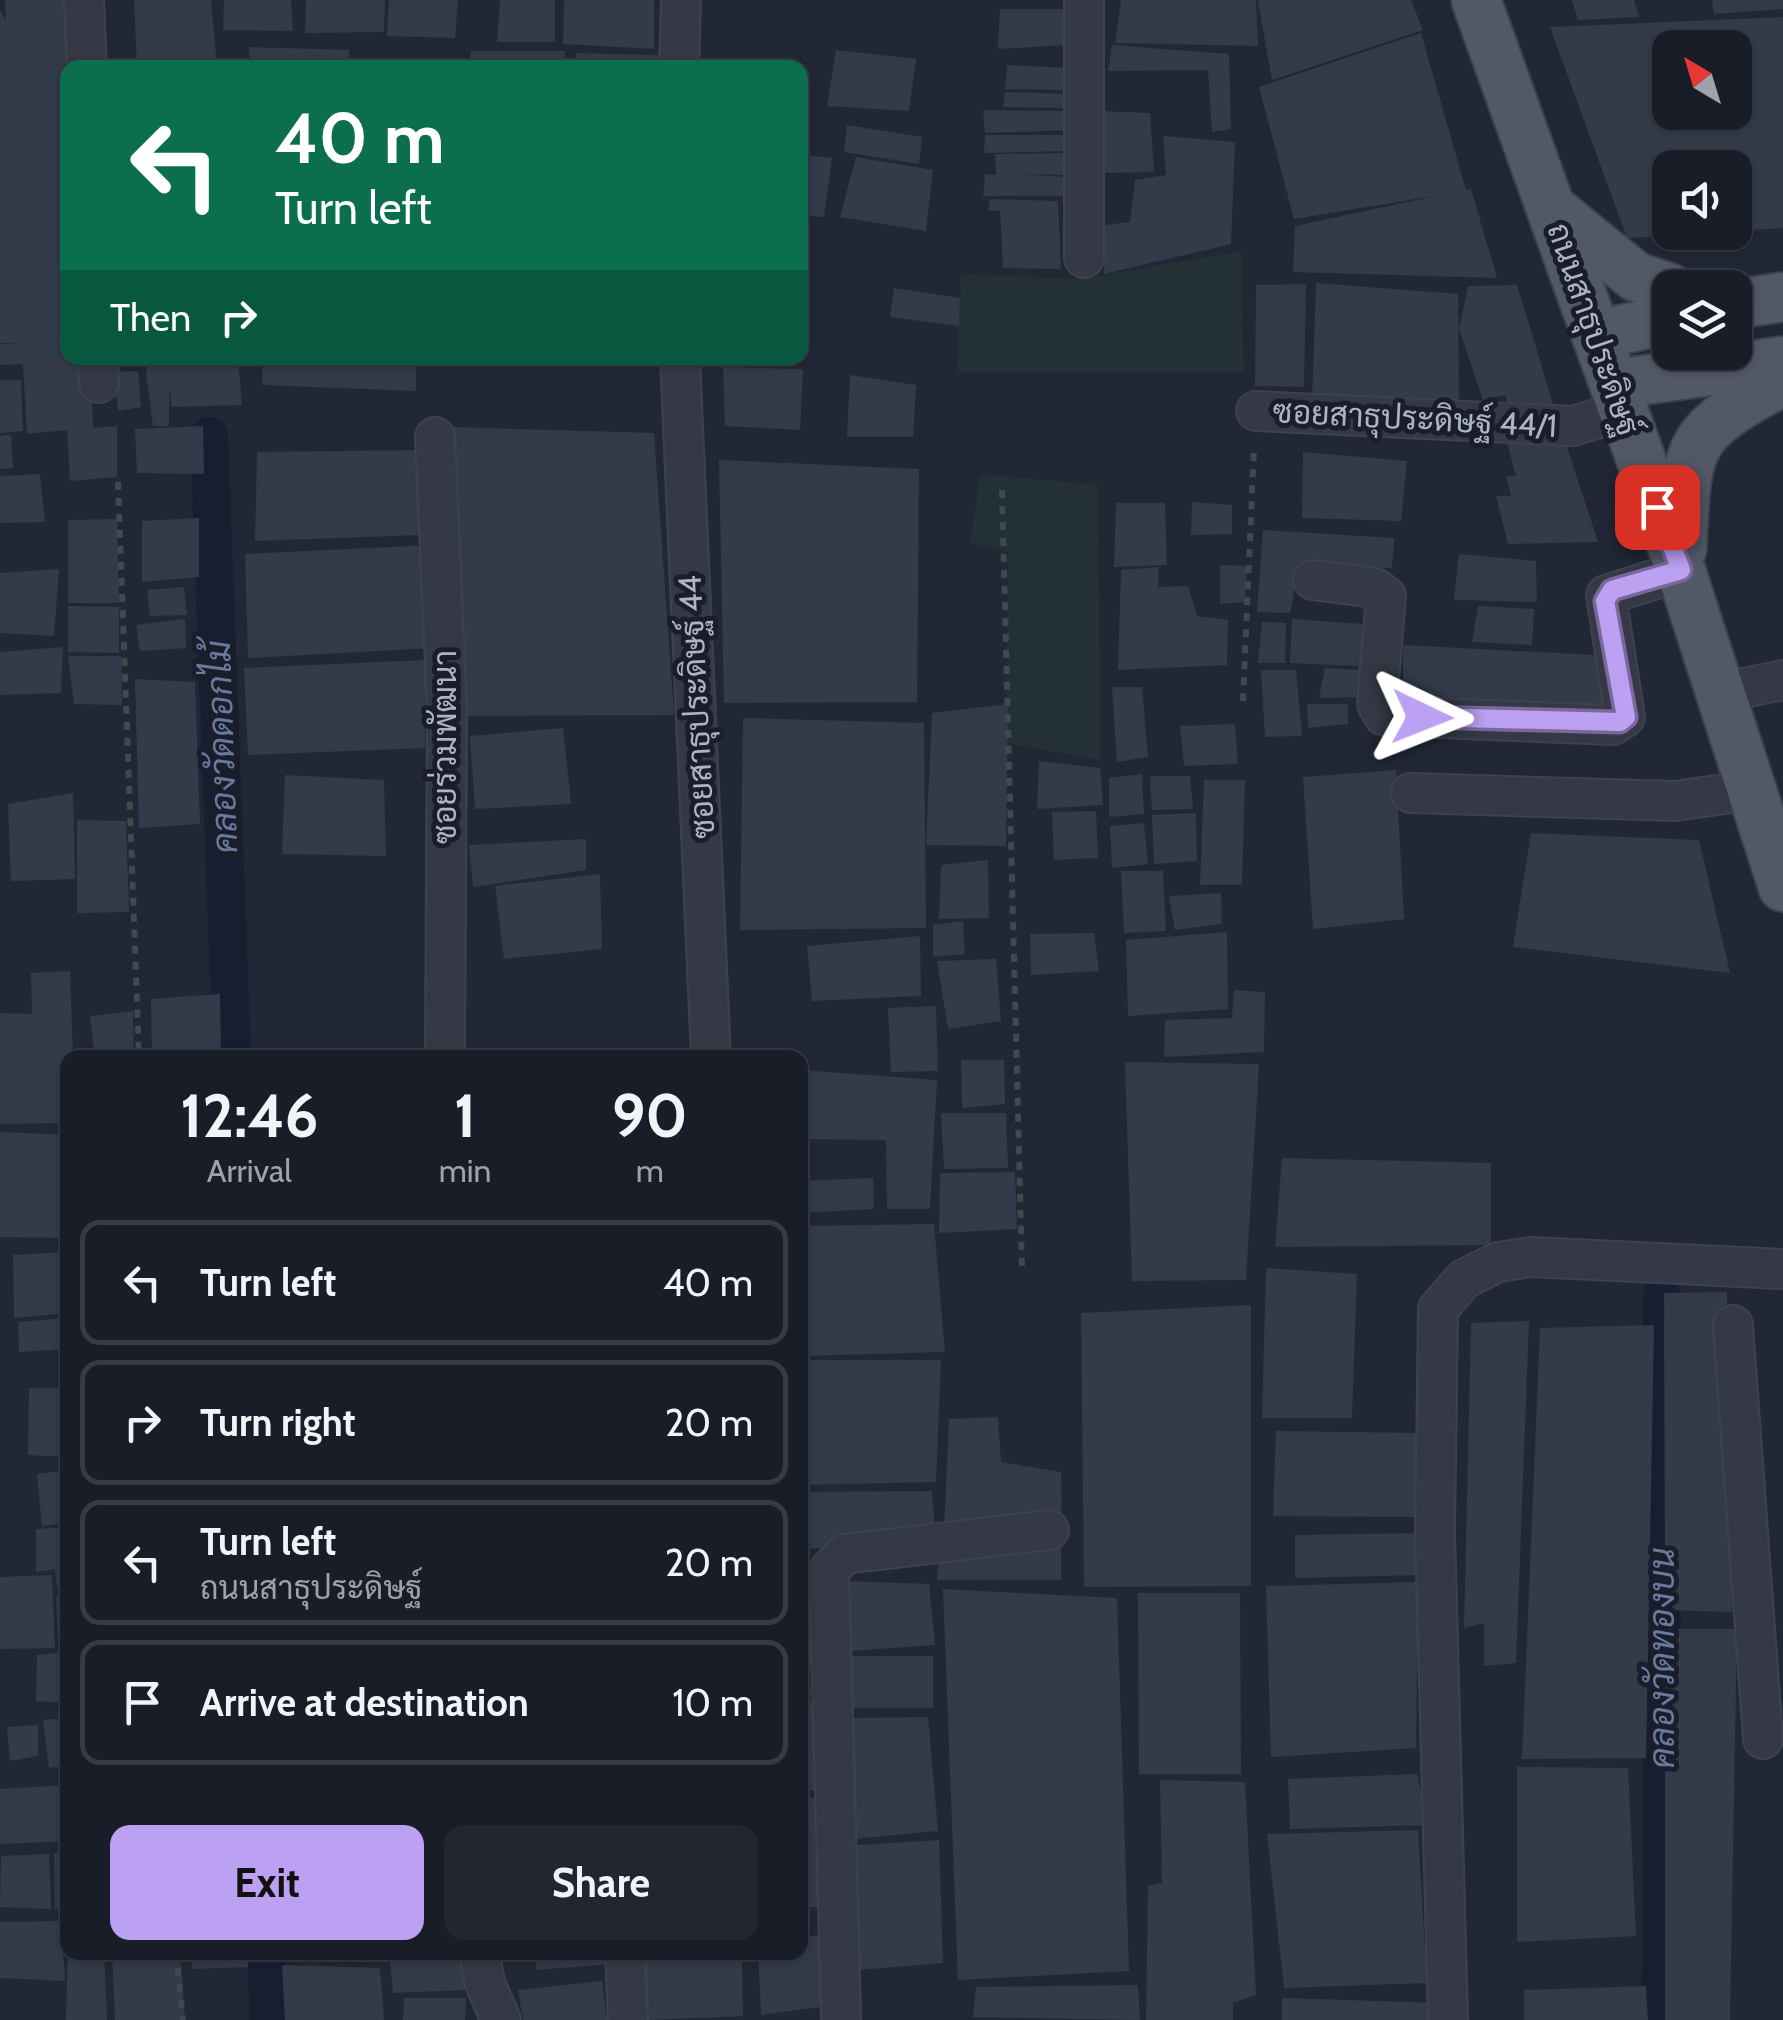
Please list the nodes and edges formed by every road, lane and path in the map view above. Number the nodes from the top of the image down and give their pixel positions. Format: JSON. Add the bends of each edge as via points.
{"nodes":[{"id":1,"x":84,"y":0,"type":"edge"},
{"id":2,"x":680,"y":0,"type":"edge"},
{"id":3,"x":1084,"y":0,"type":"edge"},
{"id":4,"x":1476,"y":0,"type":"edge"},
{"id":5,"x":87,"y":60,"type":"edge"},
{"id":6,"x":679,"y":60,"type":"edge"},
{"id":7,"x":1553,"y":210,"type":"junction"},
{"id":8,"x":1084,"y":258,"type":"dead end"},
{"id":9,"x":1652,"y":282,"type":"edge"},
{"id":10,"x":1652,"y":323,"type":"edge"},
{"id":11,"x":1596,"y":335,"type":"junction"},
{"id":12,"x":1783,"y":362,"type":"edge"},
{"id":13,"x":680,"y":365,"type":"edge"},
{"id":14,"x":1783,"y":381,"type":"edge"},
{"id":15,"x":1618,"y":398,"type":"junction"},
{"id":16,"x":1256,"y":411,"type":"joint"},
{"id":17,"x":435,"y":437,"type":"dead end"},
{"id":18,"x":118,"y":482,"type":"dead end"},
{"id":19,"x":1002,"y":490,"type":"dead end"},
{"id":20,"x":1681,"y":570,"type":"junction"},
{"id":21,"x":1313,"y":580,"type":"dead end"},
{"id":22,"x":1783,"y":680,"type":"edge"},
{"id":23,"x":1720,"y":692,"type":"junction"},
{"id":24,"x":1244,"y":701,"type":"dead end"},
{"id":25,"x":1752,"y":790,"type":"junction"},
{"id":26,"x":1411,"y":793,"type":"dead end"},
{"id":27,"x":1783,"y":887,"type":"edge"},
{"id":28,"x":139,"y":1050,"type":"edge"},
{"id":29,"x":445,"y":1050,"type":"edge"},
{"id":30,"x":711,"y":1050,"type":"edge"},
{"id":31,"x":1783,"y":1269,"type":"edge"},
{"id":32,"x":1022,"y":1270,"type":"dead end"},
{"id":33,"x":1733,"y":1325,"type":"dead end"},
{"id":34,"x":1049,"y":1530,"type":"dead end"},
{"id":35,"x":1768,"y":1598,"type":"edge"},
{"id":36,"x":1763,"y":1739,"type":"dead end"},
{"id":37,"x":177,"y":1960,"type":"edge"},
{"id":38,"x":481,"y":1960,"type":"edge"},
{"id":39,"x":625,"y":1960,"type":"edge"},
{"id":40,"x":839,"y":2019,"type":"edge"},
{"id":41,"x":183,"y":2020,"type":"edge"},
{"id":42,"x":500,"y":2020,"type":"edge"},
{"id":43,"x":628,"y":2020,"type":"edge"},
{"id":44,"x":1448,"y":2020,"type":"edge"}],
"edges":[{"from":1,"to":5,"type":"street"},
{"from":2,"to":6,"type":"street"},
{"from":3,"to":8,"type":"street"},
{"from":4,"to":7,"type":"main road","name":"ถนนสาธุประดิษฐ์"},
{"from":7,"to":9,"type":"main road","via":[[1631,274]]},
{"from":7,"to":11,"type":"main road","name":"ถนนสาธุประดิษฐ์"},
{"from":10,"to":11,"type":"main road"},
{"from":11,"to":15,"type":"main road","name":"ถนนสาธุประดิษฐ์"},
{"from":12,"to":15,"type":"main road"},
{"from":13,"to":30,"type":"street","name":"ซอยสาธุประดิษฐ์ 44"},
{"from":14,"to":20,"type":"main road","via":[[1725,412],[1693,446]]},
{"from":15,"to":16,"type":"street","name":"ซอยสาธุประดิษฐ์ 44/1","via":[[1573,426]]},
{"from":15,"to":20,"type":"main road","name":"ถนนสาธุประดิษฐ์"},
{"from":16,"to":24,"type":"path","name":"ซอยสาธุประดิษฐ์ 44/1"},
{"from":17,"to":29,"type":"street","name":"ซอยร่วมพัฒนา","via":[[447,710]]},
{"from":18,"to":28,"type":"path"},
{"from":19,"to":32,"type":"path"},
{"from":20,"to":21,"type":"street","via":[[1606,595],[1626,717],[1613,724],[1384,716],[1376,704],[1386,596],[1375,588]]},
{"from":20,"to":23,"type":"main road","name":"ถนนสาธุประดิษฐ์"},
{"from":22,"to":23,"type":"street"},
{"from":23,"to":25,"type":"main road","name":"ถนนสาธุประดิษฐ์"},
{"from":25,"to":26,"type":"street","via":[[1675,802]]},
{"from":25,"to":27,"type":"main road","name":"ถนนสาธุประดิษฐ์"},
{"from":31,"to":44,"type":"street","via":[[1531,1257],[1498,1262],[1464,1279],[1438,1309],[1435,1552]]},
{"from":33,"to":35,"type":"street"},
{"from":34,"to":40,"type":"street","via":[[844,1554],[829,1570]]},
{"from":35,"to":36,"type":"street"},
{"from":37,"to":41,"type":"path"},
{"from":38,"to":42,"type":"street"},
{"from":39,"to":43,"type":"street"}]}
